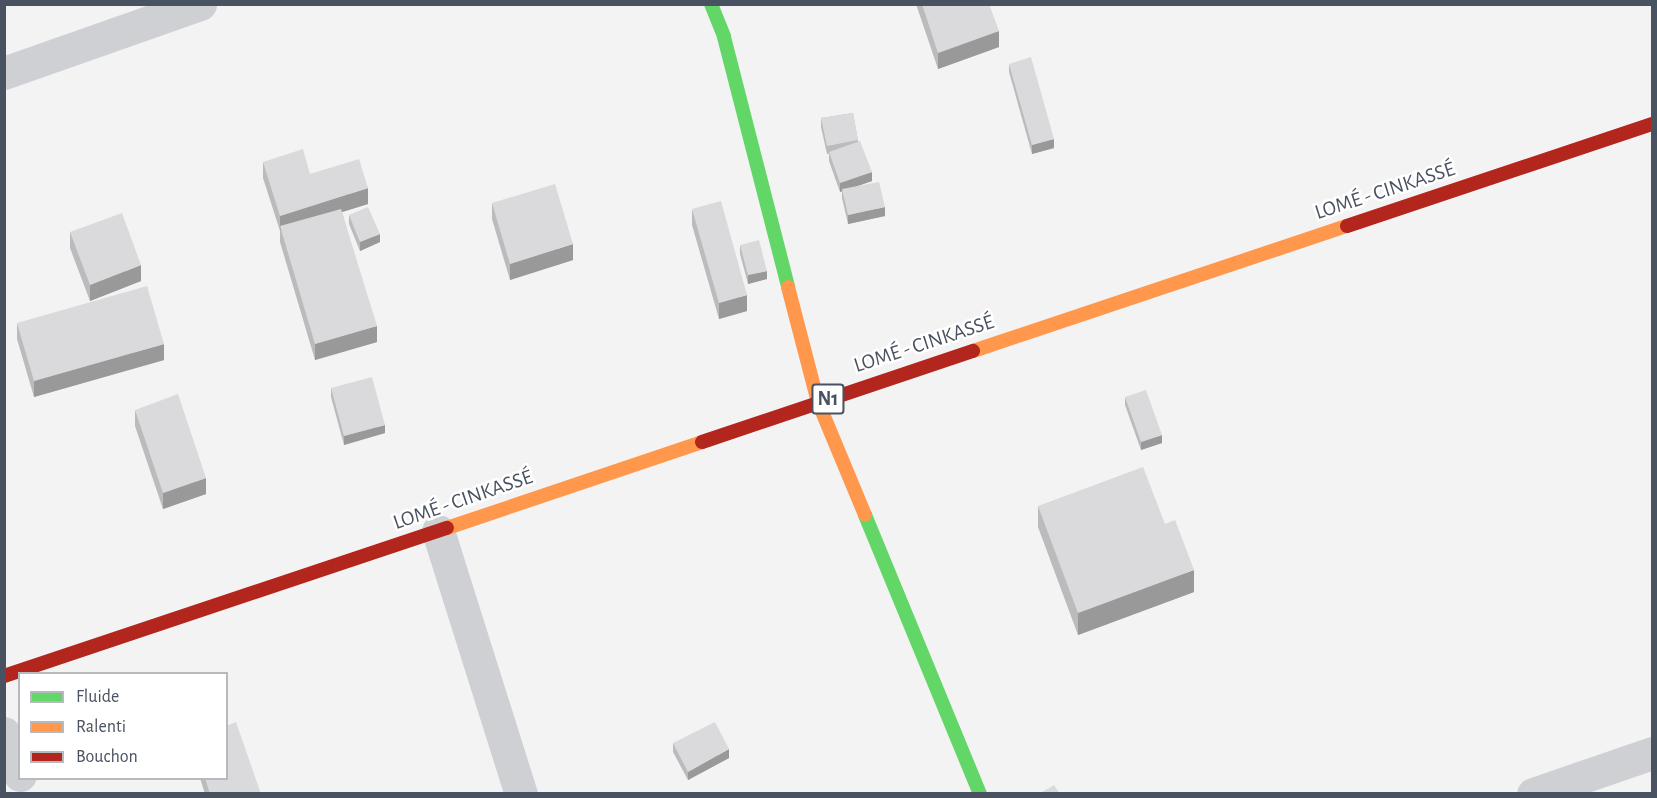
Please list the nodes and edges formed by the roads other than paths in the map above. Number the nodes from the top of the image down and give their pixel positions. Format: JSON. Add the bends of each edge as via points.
{"nodes":[{"id":1,"x":200,"y":4,"type":"edge"},
{"id":2,"x":711,"y":4,"type":"edge"},
{"id":3,"x":4,"y":73,"type":"edge"},
{"id":4,"x":1653,"y":124,"type":"edge"},
{"id":5,"x":818,"y":402,"type":"junction"},
{"id":6,"x":438,"y":531,"type":"junction"},
{"id":7,"x":4,"y":676,"type":"edge"},
{"id":8,"x":4,"y":733,"type":"edge"},
{"id":9,"x":1653,"y":753,"type":"edge"},
{"id":10,"x":18,"y":772,"type":"edge"},
{"id":11,"x":521,"y":794,"type":"edge"},
{"id":12,"x":980,"y":794,"type":"edge"},
{"id":13,"x":1533,"y":794,"type":"edge"}],
"edges":[{"from":1,"to":3,"type":"street"},
{"from":2,"to":5,"type":"main road","via":[[724,37]]},
{"from":4,"to":5,"type":"main road","name":"LOMÉ - CINKASSÉ","number":"N1"},
{"from":5,"to":6,"type":"main road","name":"LOMÉ - CINKASSÉ","number":"N1"},
{"from":5,"to":12,"type":"main road"},
{"from":6,"to":7,"type":"main road","name":"LOMÉ - CINKASSÉ","number":"N1"},
{"from":6,"to":11,"type":"street"},
{"from":8,"to":10,"type":"street"},
{"from":9,"to":13,"type":"street"}]}
